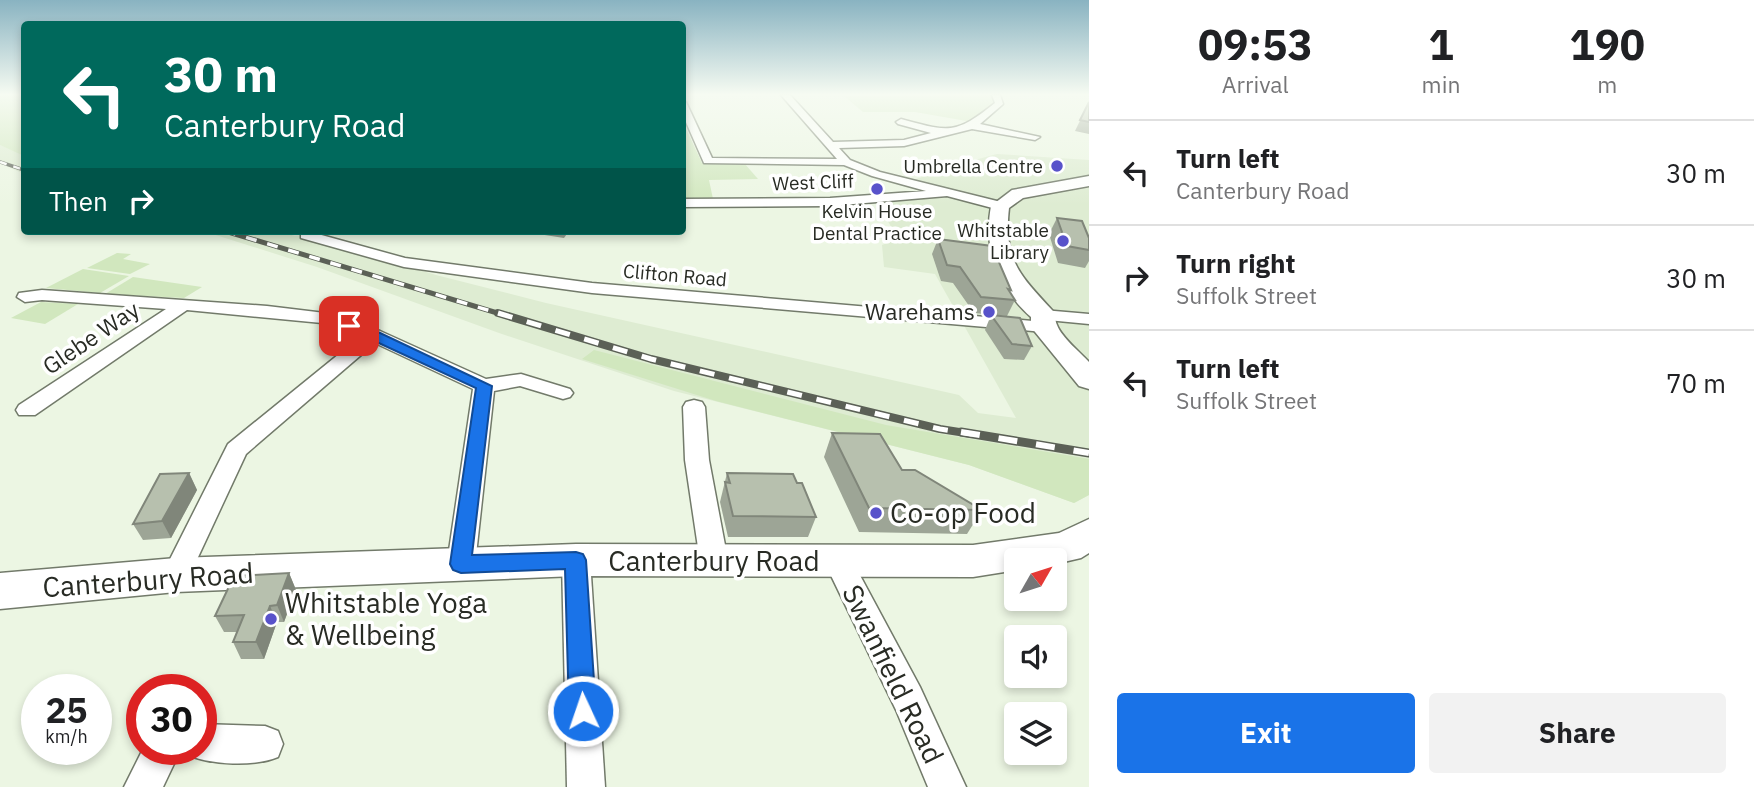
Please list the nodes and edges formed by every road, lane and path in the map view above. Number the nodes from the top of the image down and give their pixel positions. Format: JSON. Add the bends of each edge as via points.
{"nodes":[{"id":1,"x":695,"y":132,"type":"edge"},
{"id":2,"x":818,"y":132,"type":"edge"},
{"id":3,"x":934,"y":132,"type":"edge"},
{"id":4,"x":951,"y":132,"type":"edge"},
{"id":5,"x":1002,"y":132,"type":"edge"},
{"id":6,"x":942,"y":134,"type":"junction"},
{"id":7,"x":1035,"y":138,"type":"dead end"},
{"id":8,"x":830,"y":145,"type":"junction"},
{"id":9,"x":846,"y":162,"type":"junction"},
{"id":10,"x":1089,"y":181,"type":"edge"},
{"id":11,"x":944,"y":193,"type":"junction"},
{"id":12,"x":686,"y":203,"type":"edge"},
{"id":13,"x":1000,"y":206,"type":"junction"},
{"id":14,"x":316,"y":235,"type":"edge"},
{"id":15,"x":25,"y":297,"type":"dead end"},
{"id":16,"x":181,"y":306,"type":"junction"},
{"id":17,"x":1089,"y":319,"type":"edge"},
{"id":18,"x":1043,"y":321,"type":"junction"},
{"id":19,"x":373,"y":335,"type":"junction"},
{"id":20,"x":1089,"y":380,"type":"edge"},
{"id":21,"x":484,"y":386,"type":"junction"},
{"id":22,"x":563,"y":393,"type":"dead end"},
{"id":23,"x":694,"y":407,"type":"dead end"},
{"id":24,"x":27,"y":410,"type":"dead end"},
{"id":25,"x":1089,"y":534,"type":"edge"},
{"id":26,"x":576,"y":560,"type":"junction"},
{"id":27,"x":714,"y":561,"type":"junction"},
{"id":28,"x":838,"y":561,"type":"junction"},
{"id":29,"x":461,"y":564,"type":"junction"},
{"id":30,"x":176,"y":575,"type":"junction"},
{"id":31,"x":2,"y":594,"type":"edge"},
{"id":32,"x":217,"y":742,"type":"edge"},
{"id":33,"x":265,"y":744,"type":"dead end"},
{"id":34,"x":155,"y":765,"type":"edge"},
{"id":35,"x":143,"y":787,"type":"edge"},
{"id":36,"x":586,"y":787,"type":"edge"},
{"id":37,"x":947,"y":787,"type":"edge"}],
"edges":[{"from":1,"to":9,"type":"street","via":[[708,161]]},
{"from":2,"to":8,"type":"street"},
{"from":3,"to":6,"type":"street"},
{"from":4,"to":6,"type":"street"},
{"from":5,"to":7,"type":"street"},
{"from":6,"to":8,"type":"street","via":[[904,143]]},
{"from":8,"to":9,"type":"street"},
{"from":9,"to":11,"type":"street"},
{"from":10,"to":13,"type":"main road","via":[[1024,192]]},
{"from":11,"to":12,"type":"street","name":"West Cliff","via":[[830,202]]},
{"from":11,"to":13,"type":"street"},
{"from":13,"to":18,"type":"main road","via":[[1003,262],[1023,299]]},
{"from":14,"to":18,"type":"street","name":"Clifton Road","via":[[404,262],[579,286]]},
{"from":15,"to":16,"type":"street","name":"Glebe Way"},
{"from":16,"to":19,"type":"street","name":"Glebe Way","via":[[325,318]]},
{"from":16,"to":24,"type":"street","name":"Glebe Way"},
{"from":17,"to":18,"type":"street","name":"Clifton Road"},
{"from":18,"to":20,"type":"main road"},
{"from":19,"to":21,"type":"street","name":"Glebe Way"},
{"from":19,"to":30,"type":"street","via":[[236,450]]},
{"from":21,"to":22,"type":"street","via":[[521,380]]},
{"from":21,"to":29,"type":"street"},
{"from":23,"to":27,"type":"street","via":[[697,460]]},
{"from":25,"to":28,"type":"main road","name":"Canterbury Road","via":[[1068,547],[984,560]]},
{"from":26,"to":27,"type":"main road","name":"Canterbury Road"},
{"from":26,"to":29,"type":"main road","name":"Canterbury Road"},
{"from":26,"to":36,"type":"street"},
{"from":27,"to":28,"type":"main road","name":"Canterbury Road"},
{"from":28,"to":37,"type":"street","name":"Swanfield Road"},
{"from":29,"to":30,"type":"main road","name":"Canterbury Road"},
{"from":30,"to":31,"type":"main road","name":"Canterbury Road"},
{"from":32,"to":33,"type":"street"},
{"from":34,"to":35,"type":"street"}]}
